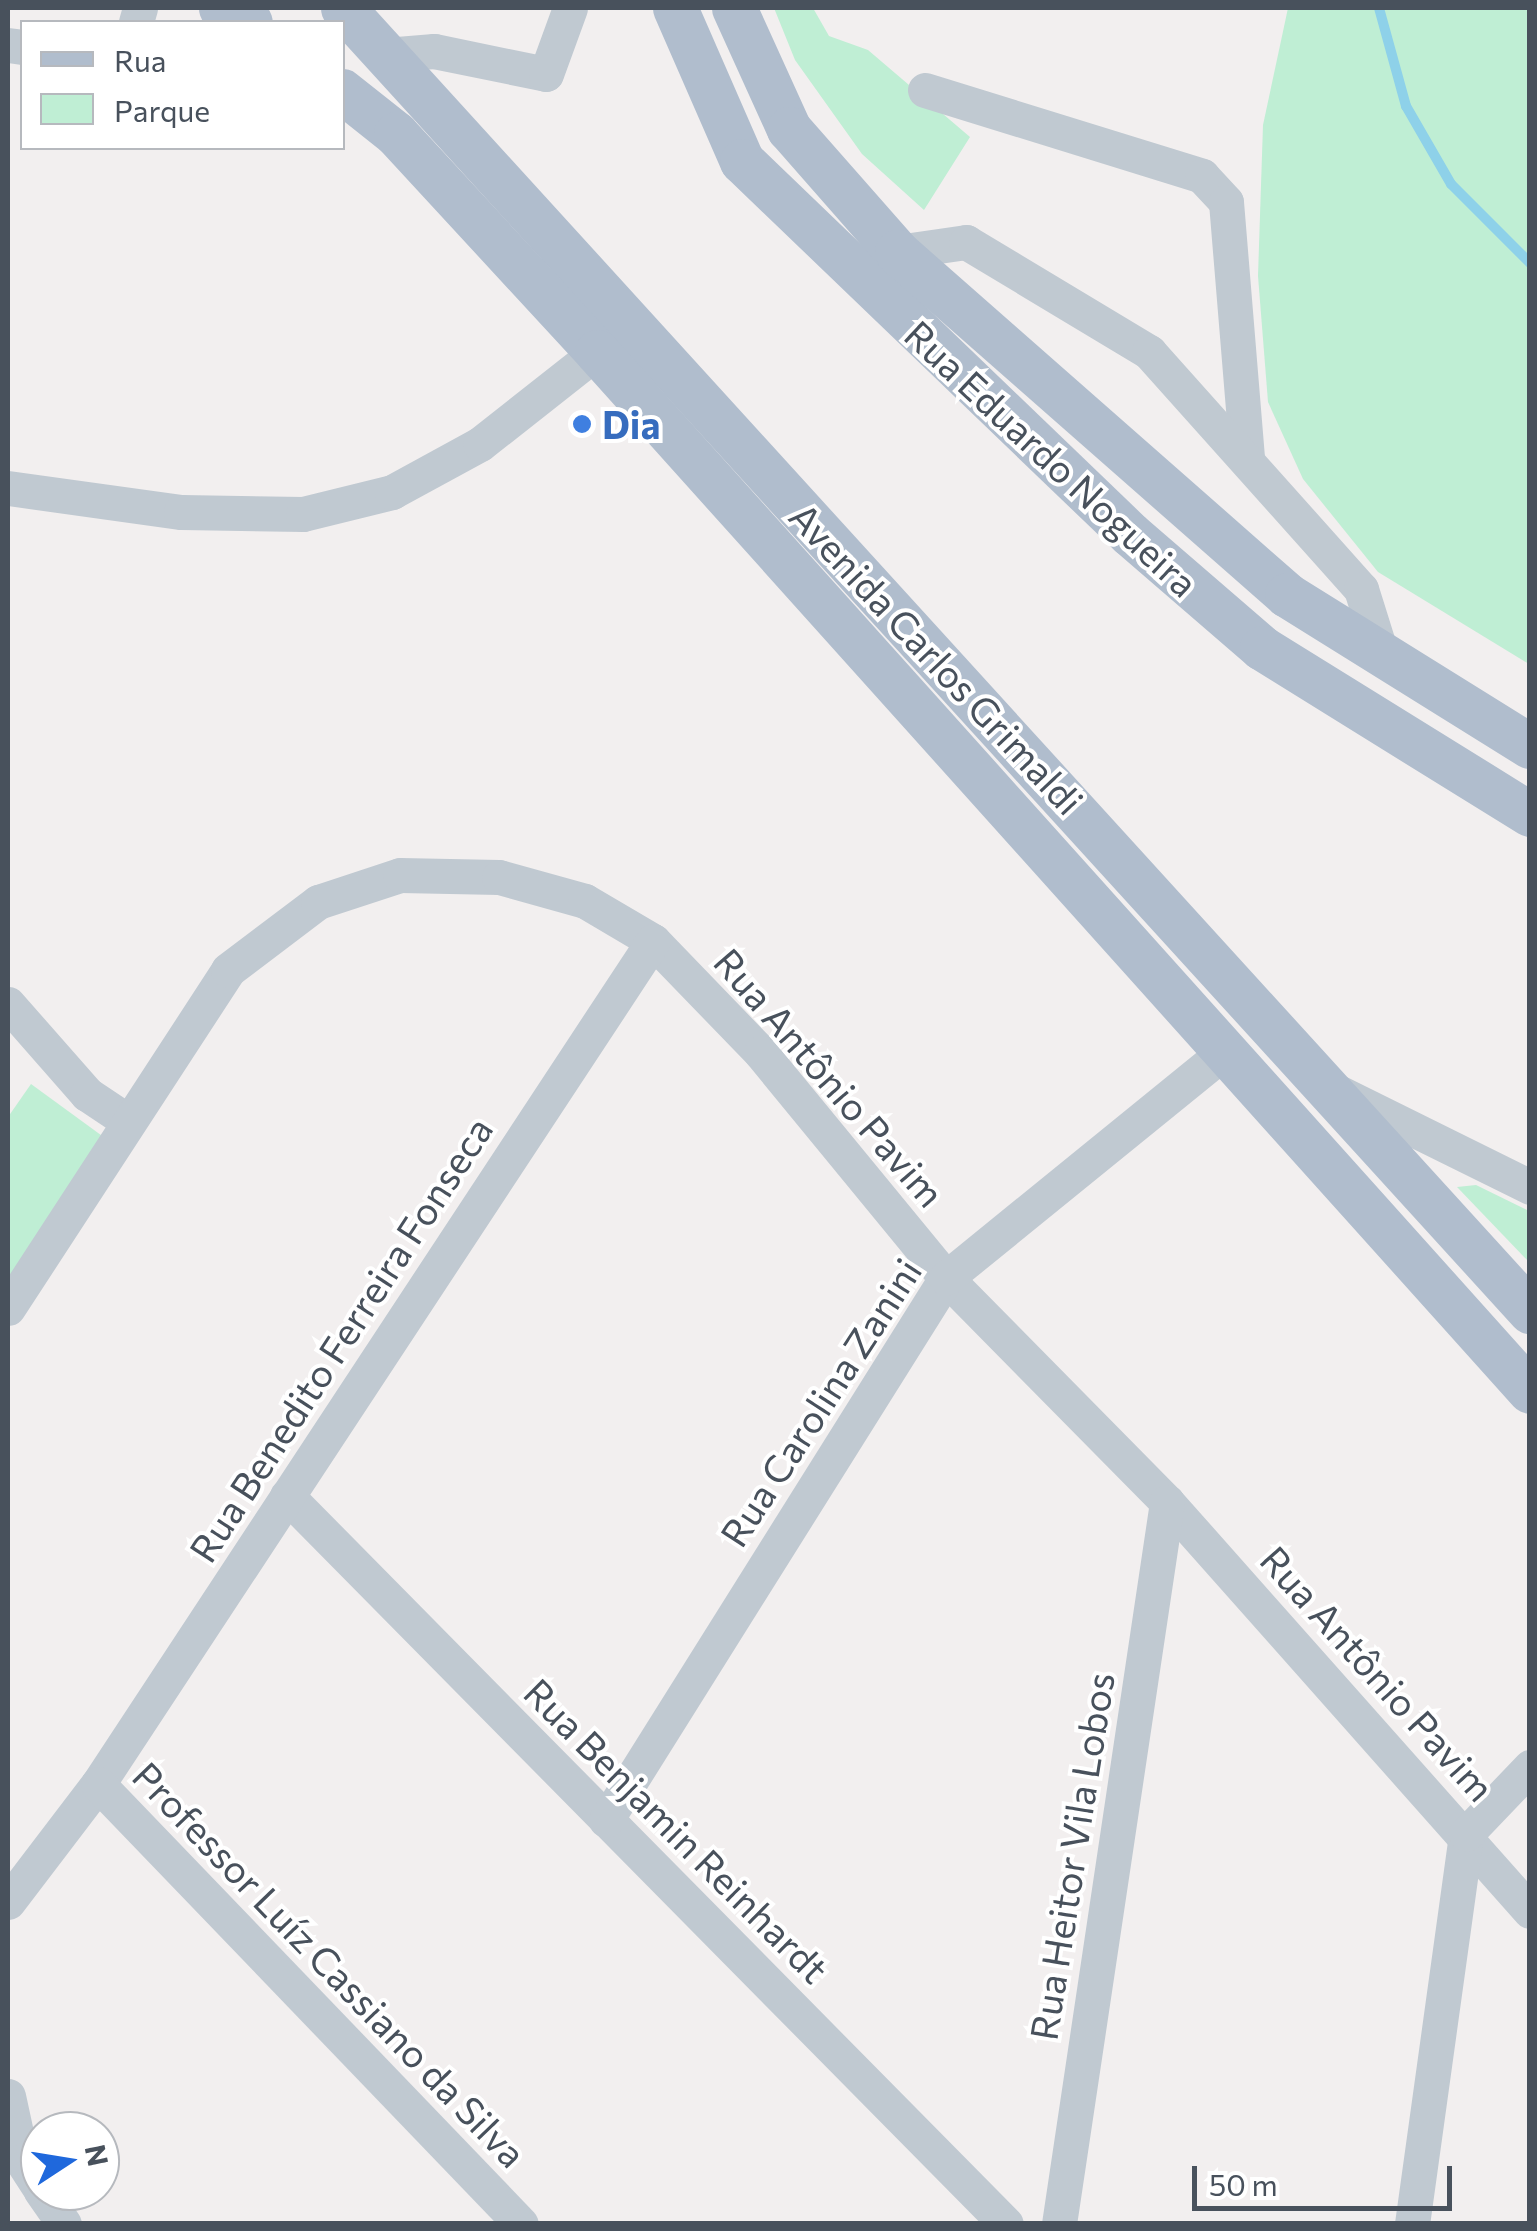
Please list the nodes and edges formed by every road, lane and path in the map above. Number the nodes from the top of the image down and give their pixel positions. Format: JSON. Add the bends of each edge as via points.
{"nodes":[{"id":1,"x":222,"y":8,"type":"edge"},
{"id":2,"x":343,"y":8,"type":"edge"},
{"id":3,"x":570,"y":8,"type":"edge"},
{"id":4,"x":675,"y":8,"type":"edge"},
{"id":5,"x":734,"y":8,"type":"edge"},
{"id":6,"x":246,"y":20,"type":"edge"},
{"id":7,"x":385,"y":55,"type":"junction"},
{"id":8,"x":924,"y":90,"type":"dead end"},
{"id":9,"x":349,"y":100,"type":"edge"},
{"id":10,"x":897,"y":252,"type":"junction"},
{"id":11,"x":597,"y":352,"type":"junction"},
{"id":12,"x":1248,"y":456,"type":"junction"},
{"id":13,"x":8,"y":488,"type":"edge"},
{"id":14,"x":1381,"y":653,"type":"junction"},
{"id":15,"x":1530,"y":746,"type":"edge"},
{"id":16,"x":1530,"y":814,"type":"edge"},
{"id":17,"x":653,"y":941,"type":"junction"},
{"id":18,"x":8,"y":1004,"type":"edge"},
{"id":19,"x":1222,"y":1054,"type":"junction"},
{"id":20,"x":1334,"y":1090,"type":"junction"},
{"id":21,"x":129,"y":1122,"type":"junction"},
{"id":22,"x":1530,"y":1188,"type":"edge"},
{"id":23,"x":946,"y":1278,"type":"junction"},
{"id":24,"x":8,"y":1308,"type":"edge"},
{"id":25,"x":1530,"y":1311,"type":"edge"},
{"id":26,"x":1530,"y":1390,"type":"edge"},
{"id":27,"x":288,"y":1496,"type":"junction"},
{"id":28,"x":1166,"y":1502,"type":"junction"},
{"id":29,"x":1530,"y":1767,"type":"edge"},
{"id":30,"x":98,"y":1784,"type":"junction"},
{"id":31,"x":606,"y":1820,"type":"junction"},
{"id":32,"x":1466,"y":1834,"type":"junction"},
{"id":33,"x":8,"y":1902,"type":"edge"},
{"id":34,"x":1530,"y":1911,"type":"edge"},
{"id":35,"x":8,"y":2096,"type":"edge"},
{"id":36,"x":20,"y":2151,"type":"edge"},
{"id":37,"x":520,"y":2224,"type":"edge"},
{"id":38,"x":1006,"y":2224,"type":"edge"},
{"id":39,"x":1058,"y":2224,"type":"edge"},
{"id":40,"x":1412,"y":2224,"type":"edge"}],
"edges":[{"from":1,"to":6,"type":"main road"},
{"from":2,"to":7,"type":"main road","name":"Avenida Carlos Grimaldi"},
{"from":3,"to":7,"type":"street","via":[[546,74],[434,51]]},
{"from":4,"to":16,"type":"main road","name":"Rua Eduardo Nogueira","via":[[742,161],[928,344],[1262,648]]},
{"from":5,"to":10,"type":"main road","name":"Rua Eduardo Nogueira","via":[[788,129]]},
{"from":7,"to":20,"type":"main road","name":"Avenida Carlos Grimaldi"},
{"from":8,"to":12,"type":"street","via":[[1202,176],[1226,202]]},
{"from":9,"to":11,"type":"main road","name":"Avenida Carlos Grimaldi"},
{"from":10,"to":12,"type":"street","via":[[966,242],[1149,352]]},
{"from":10,"to":14,"type":"main road","name":"Rua Eduardo Nogueira","via":[[1198,524]]},
{"from":11,"to":13,"type":"street","via":[[480,444],[392,492],[303,514],[182,512]]},
{"from":11,"to":19,"type":"main road","name":"Avenida Carlos Grimaldi"},
{"from":12,"to":14,"type":"street","via":[[1361,589]]},
{"from":14,"to":15,"type":"main road","name":"Rua Eduardo Nogueira"},
{"from":17,"to":21,"type":"street","name":"Rua Antônio Pavim","via":[[585,902],[499,877],[400,875],[318,902],[228,970]]},
{"from":17,"to":23,"type":"street","name":"Rua Antônio Pavim","via":[[761,1053]]},
{"from":17,"to":27,"type":"street","name":"Rua Benedito Ferreira Fonseca"},
{"from":18,"to":21,"type":"street","via":[[87,1094]]},
{"from":19,"to":23,"type":"street","name":"Rua Carolina Zanini"},
{"from":19,"to":26,"type":"main road","name":"Avenida Carlos Grimaldi"},
{"from":20,"to":22,"type":"street"},
{"from":20,"to":25,"type":"main road","name":"Avenida Carlos Grimaldi"},
{"from":21,"to":24,"type":"street","name":"Rua Antônio Pavim"},
{"from":23,"to":28,"type":"street","name":"Rua Antônio Pavim"},
{"from":23,"to":31,"type":"street","name":"Rua Carolina Zanini"},
{"from":27,"to":30,"type":"street","name":"Rua Benedito Ferreira Fonseca"},
{"from":27,"to":31,"type":"street","name":"Rua Benjamin Reinhardt"},
{"from":28,"to":32,"type":"street","name":"Rua Antônio Pavim"},
{"from":28,"to":39,"type":"street","name":"Rua Heitor Vila Lobos"},
{"from":29,"to":32,"type":"street"},
{"from":30,"to":33,"type":"street","name":"Professor Luíz Cassiano da Silva"},
{"from":30,"to":37,"type":"street","name":"Professor Luíz Cassiano da Silva"},
{"from":31,"to":38,"type":"street","name":"Rua Benjamin Reinhardt"},
{"from":32,"to":34,"type":"street","name":"Rua Antônio Pavim"},
{"from":32,"to":40,"type":"street"},
{"from":35,"to":36,"type":"street"}]}
